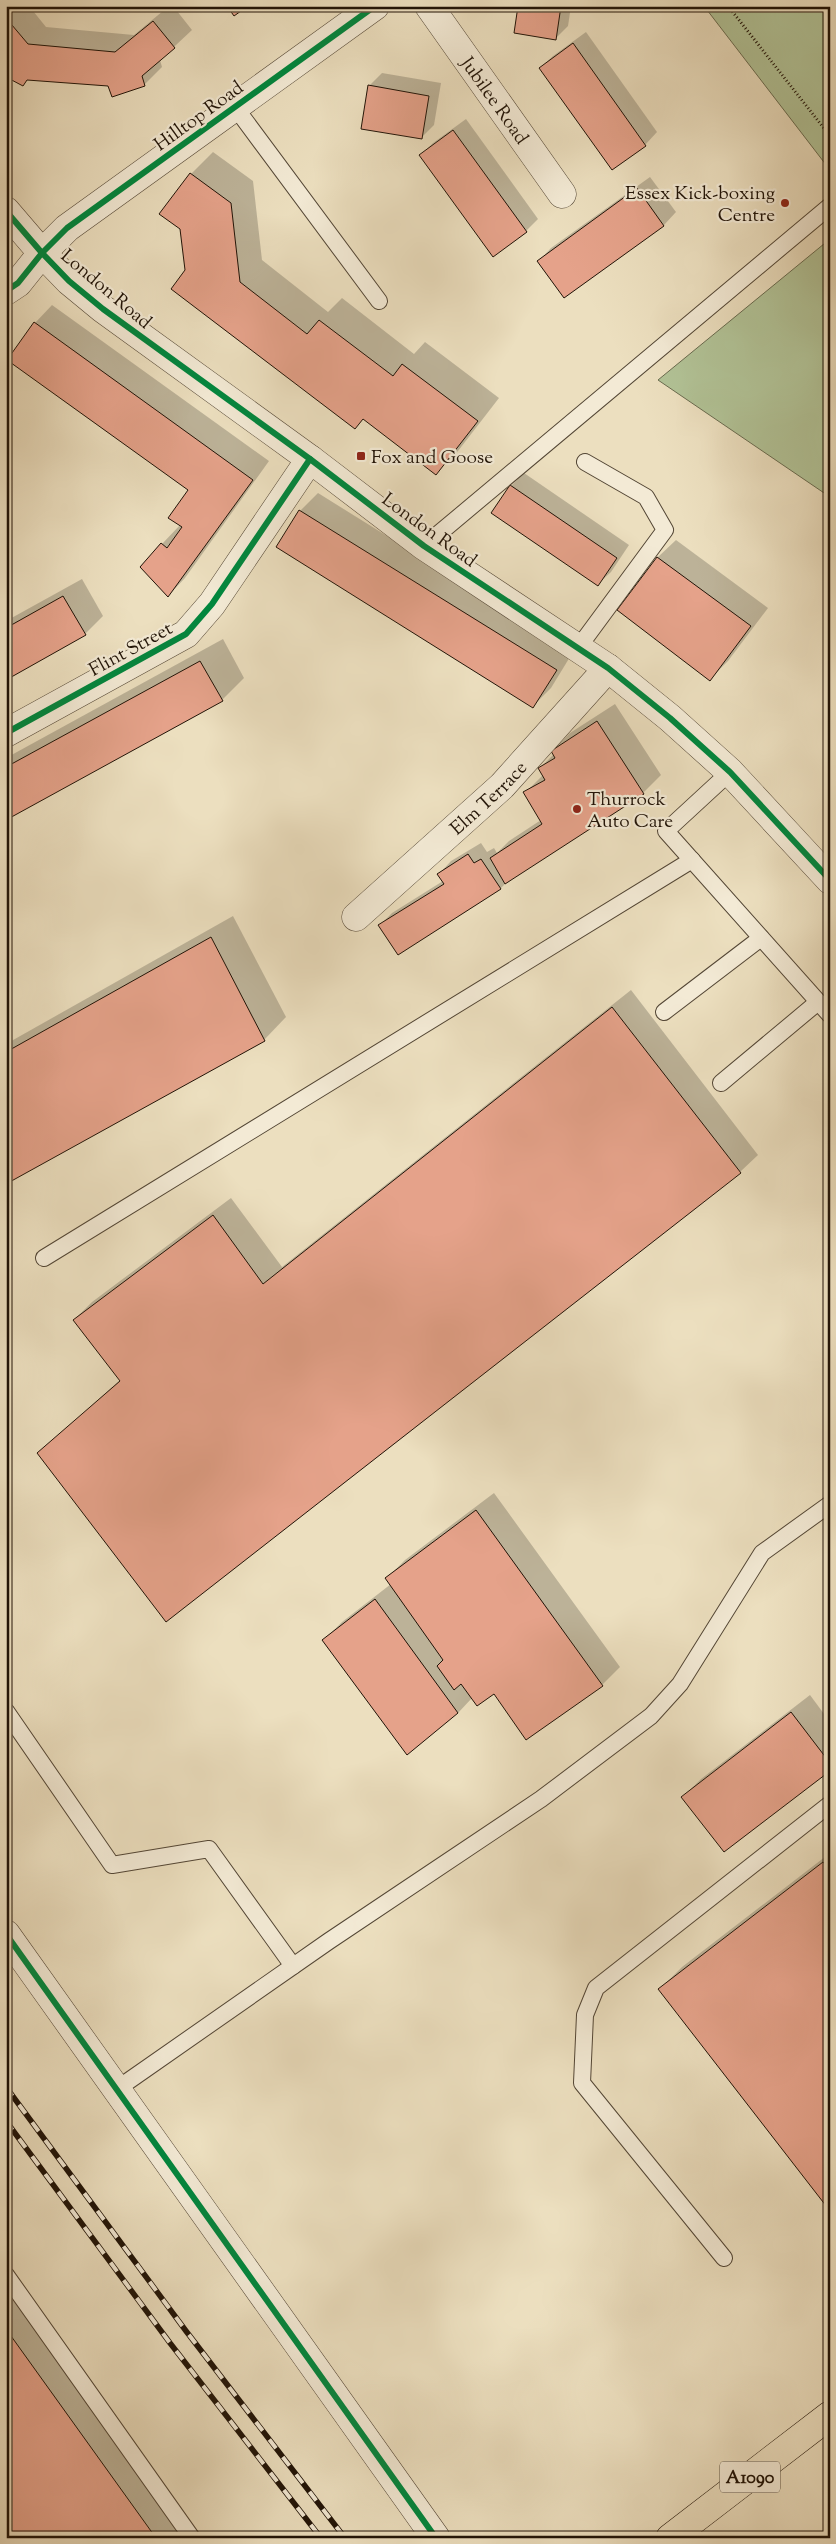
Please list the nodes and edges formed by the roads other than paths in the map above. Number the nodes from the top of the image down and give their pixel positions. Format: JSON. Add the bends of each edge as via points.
{"nodes":[{"id":1,"x":375,"y":6,"type":"edge"},
{"id":2,"x":429,"y":6,"type":"edge"},
{"id":3,"x":235,"y":107,"type":"junction"},
{"id":4,"x":562,"y":194,"type":"dead end"},
{"id":5,"x":830,"y":206,"type":"edge"},
{"id":6,"x":6,"y":211,"type":"edge"},
{"id":7,"x":42,"y":253,"type":"junction"},
{"id":8,"x":6,"y":291,"type":"edge"},
{"id":9,"x":379,"y":301,"type":"dead end"},
{"id":10,"x":310,"y":459,"type":"junction"},
{"id":11,"x":585,"y":462,"type":"dead end"},
{"id":12,"x":424,"y":546,"type":"junction"},
{"id":13,"x":578,"y":648,"type":"junction"},
{"id":14,"x":608,"y":668,"type":"junction"},
{"id":15,"x":6,"y":733,"type":"edge"},
{"id":16,"x":730,"y":772,"type":"junction"},
{"id":17,"x":692,"y":860,"type":"junction"},
{"id":18,"x":830,"y":880,"type":"edge"},
{"id":19,"x":356,"y":917,"type":"dead end"},
{"id":20,"x":761,"y":938,"type":"junction"},
{"id":21,"x":818,"y":1002,"type":"junction"},
{"id":22,"x":664,"y":1012,"type":"dead end"},
{"id":23,"x":830,"y":1015,"type":"edge"},
{"id":24,"x":721,"y":1083,"type":"dead end"},
{"id":25,"x":44,"y":1258,"type":"dead end"},
{"id":26,"x":830,"y":1504,"type":"edge"},
{"id":27,"x":6,"y":1711,"type":"edge"},
{"id":28,"x":830,"y":1804,"type":"edge"},
{"id":29,"x":6,"y":1934,"type":"edge"},
{"id":30,"x":293,"y":1966,"type":"junction"},
{"id":31,"x":117,"y":2089,"type":"junction"},
{"id":32,"x":724,"y":2258,"type":"dead end"},
{"id":33,"x":6,"y":2275,"type":"edge"},
{"id":34,"x":830,"y":2416,"type":"edge"},
{"id":35,"x":192,"y":2538,"type":"edge"},
{"id":36,"x":436,"y":2538,"type":"edge"},
{"id":37,"x":670,"y":2538,"type":"edge"}],
"edges":[{"from":1,"to":3,"type":"street","name":"Hilltop Road"},
{"from":2,"to":4,"type":"street","name":"Jubilee Road"},
{"from":3,"to":7,"type":"street","name":"Hilltop Road","via":[[67,228]]},
{"from":3,"to":9,"type":"lane"},
{"from":5,"to":12,"type":"lane"},
{"from":6,"to":7,"type":"street","name":"London Road"},
{"from":7,"to":8,"type":"street","name":"Hilltop Road","via":[[18,282]]},
{"from":7,"to":10,"type":"street","name":"London Road","via":[[103,309]]},
{"from":10,"to":12,"type":"street","name":"London Road"},
{"from":10,"to":15,"type":"street","name":"Flint Street","via":[[212,604],[186,634]]},
{"from":11,"to":13,"type":"lane","via":[[646,498],[665,530]]},
{"from":12,"to":13,"type":"street","name":"London Road"},
{"from":13,"to":14,"type":"street","name":"London Road"},
{"from":14,"to":16,"type":"street","name":"London Road"},
{"from":14,"to":19,"type":"street","name":"Elm Terrace","via":[[502,786]]},
{"from":16,"to":17,"type":"lane","via":[[666,831]]},
{"from":16,"to":18,"type":"street","name":"London Road"},
{"from":17,"to":20,"type":"lane"},
{"from":17,"to":25,"type":"lane"},
{"from":20,"to":21,"type":"lane"},
{"from":20,"to":22,"type":"lane"},
{"from":21,"to":23,"type":"lane"},
{"from":21,"to":24,"type":"lane"},
{"from":26,"to":30,"type":"lane","via":[[762,1554],[680,1684],[651,1716],[541,1799]]},
{"from":27,"to":30,"type":"lane","via":[[112,1865],[209,1849]]},
{"from":28,"to":32,"type":"lane","via":[[596,1988],[585,2015],[582,2083]]},
{"from":29,"to":31,"type":"street"},
{"from":30,"to":31,"type":"lane"},
{"from":31,"to":36,"type":"street"},
{"from":33,"to":35,"type":"lane"},
{"from":34,"to":37,"type":"main road","number":"A1090"}]}
